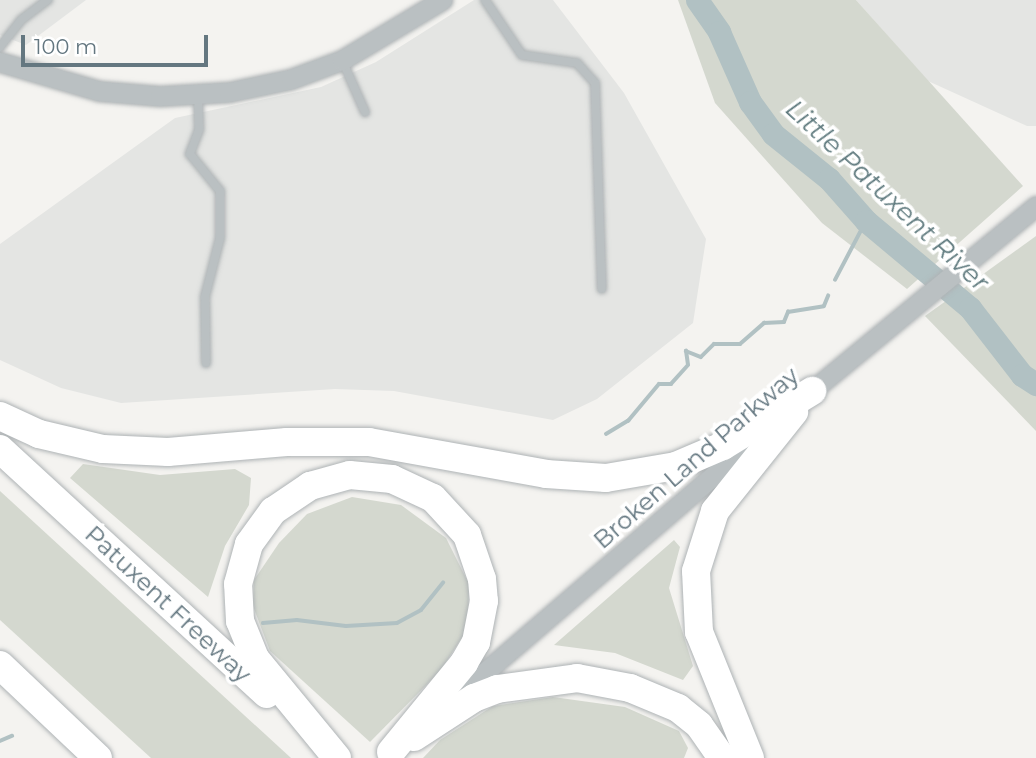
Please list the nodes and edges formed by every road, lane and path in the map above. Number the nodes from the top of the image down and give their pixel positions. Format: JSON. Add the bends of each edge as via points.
{"nodes":[{"id":1,"x":48,"y":0,"type":"edge"},
{"id":2,"x":442,"y":0,"type":"edge"},
{"id":3,"x":485,"y":0,"type":"edge"},
{"id":4,"x":0,"y":47,"type":"edge"},
{"id":5,"x":342,"y":60,"type":"junction"},
{"id":6,"x":0,"y":62,"type":"edge"},
{"id":7,"x":198,"y":96,"type":"junction"},
{"id":8,"x":365,"y":112,"type":"dead end"},
{"id":9,"x":1028,"y":212,"type":"edge"},
{"id":10,"x":603,"y":289,"type":"dead end"},
{"id":11,"x":206,"y":363,"type":"dead end"},
{"id":12,"x":812,"y":391,"type":"junction"},
{"id":13,"x":0,"y":416,"type":"edge"},
{"id":14,"x":0,"y":449,"type":"edge"},
{"id":15,"x":0,"y":665,"type":"edge"},
{"id":16,"x":391,"y":752,"type":"junction"},
{"id":17,"x":99,"y":758,"type":"edge"},
{"id":18,"x":336,"y":758,"type":"edge"},
{"id":19,"x":722,"y":758,"type":"edge"},
{"id":20,"x":750,"y":758,"type":"edge"}],
"edges":[{"from":1,"to":4,"type":"lane","via":[[21,19]]},
{"from":2,"to":5,"type":"street"},
{"from":3,"to":10,"type":"lane","via":[[522,55],[577,63],[595,83]]},
{"from":5,"to":7,"type":"street","via":[[291,79]]},
{"from":5,"to":8,"type":"lane"},
{"from":6,"to":7,"type":"street","via":[[99,91]]},
{"from":7,"to":11,"type":"lane","via":[[199,130],[190,154],[220,191],[220,238],[205,297]]},
{"from":9,"to":12,"type":"street","name":"Broken Land Parkway"},
{"from":12,"to":13,"type":"highway","via":[[723,446],[676,466],[606,478],[547,474],[369,442],[287,442],[168,452],[103,449],[39,434]]},
{"from":12,"to":16,"type":"street","name":"Broken Land Parkway"},
{"from":12,"to":20,"type":"highway","via":[[730,486],[715,511],[696,571],[699,632]]},
{"from":14,"to":18,"type":"highway","name":"Patuxent Freeway"},
{"from":15,"to":17,"type":"highway"},
{"from":16,"to":18,"type":"highway","via":[[476,642],[484,601],[482,579],[467,535],[433,498],[392,479],[350,475],[310,486],[273,511],[249,544],[238,584],[240,621],[255,658]]},
{"from":16,"to":19,"type":"highway","via":[[474,698],[522,682],[577,678],[630,688],[678,708],[699,725]]}]}
